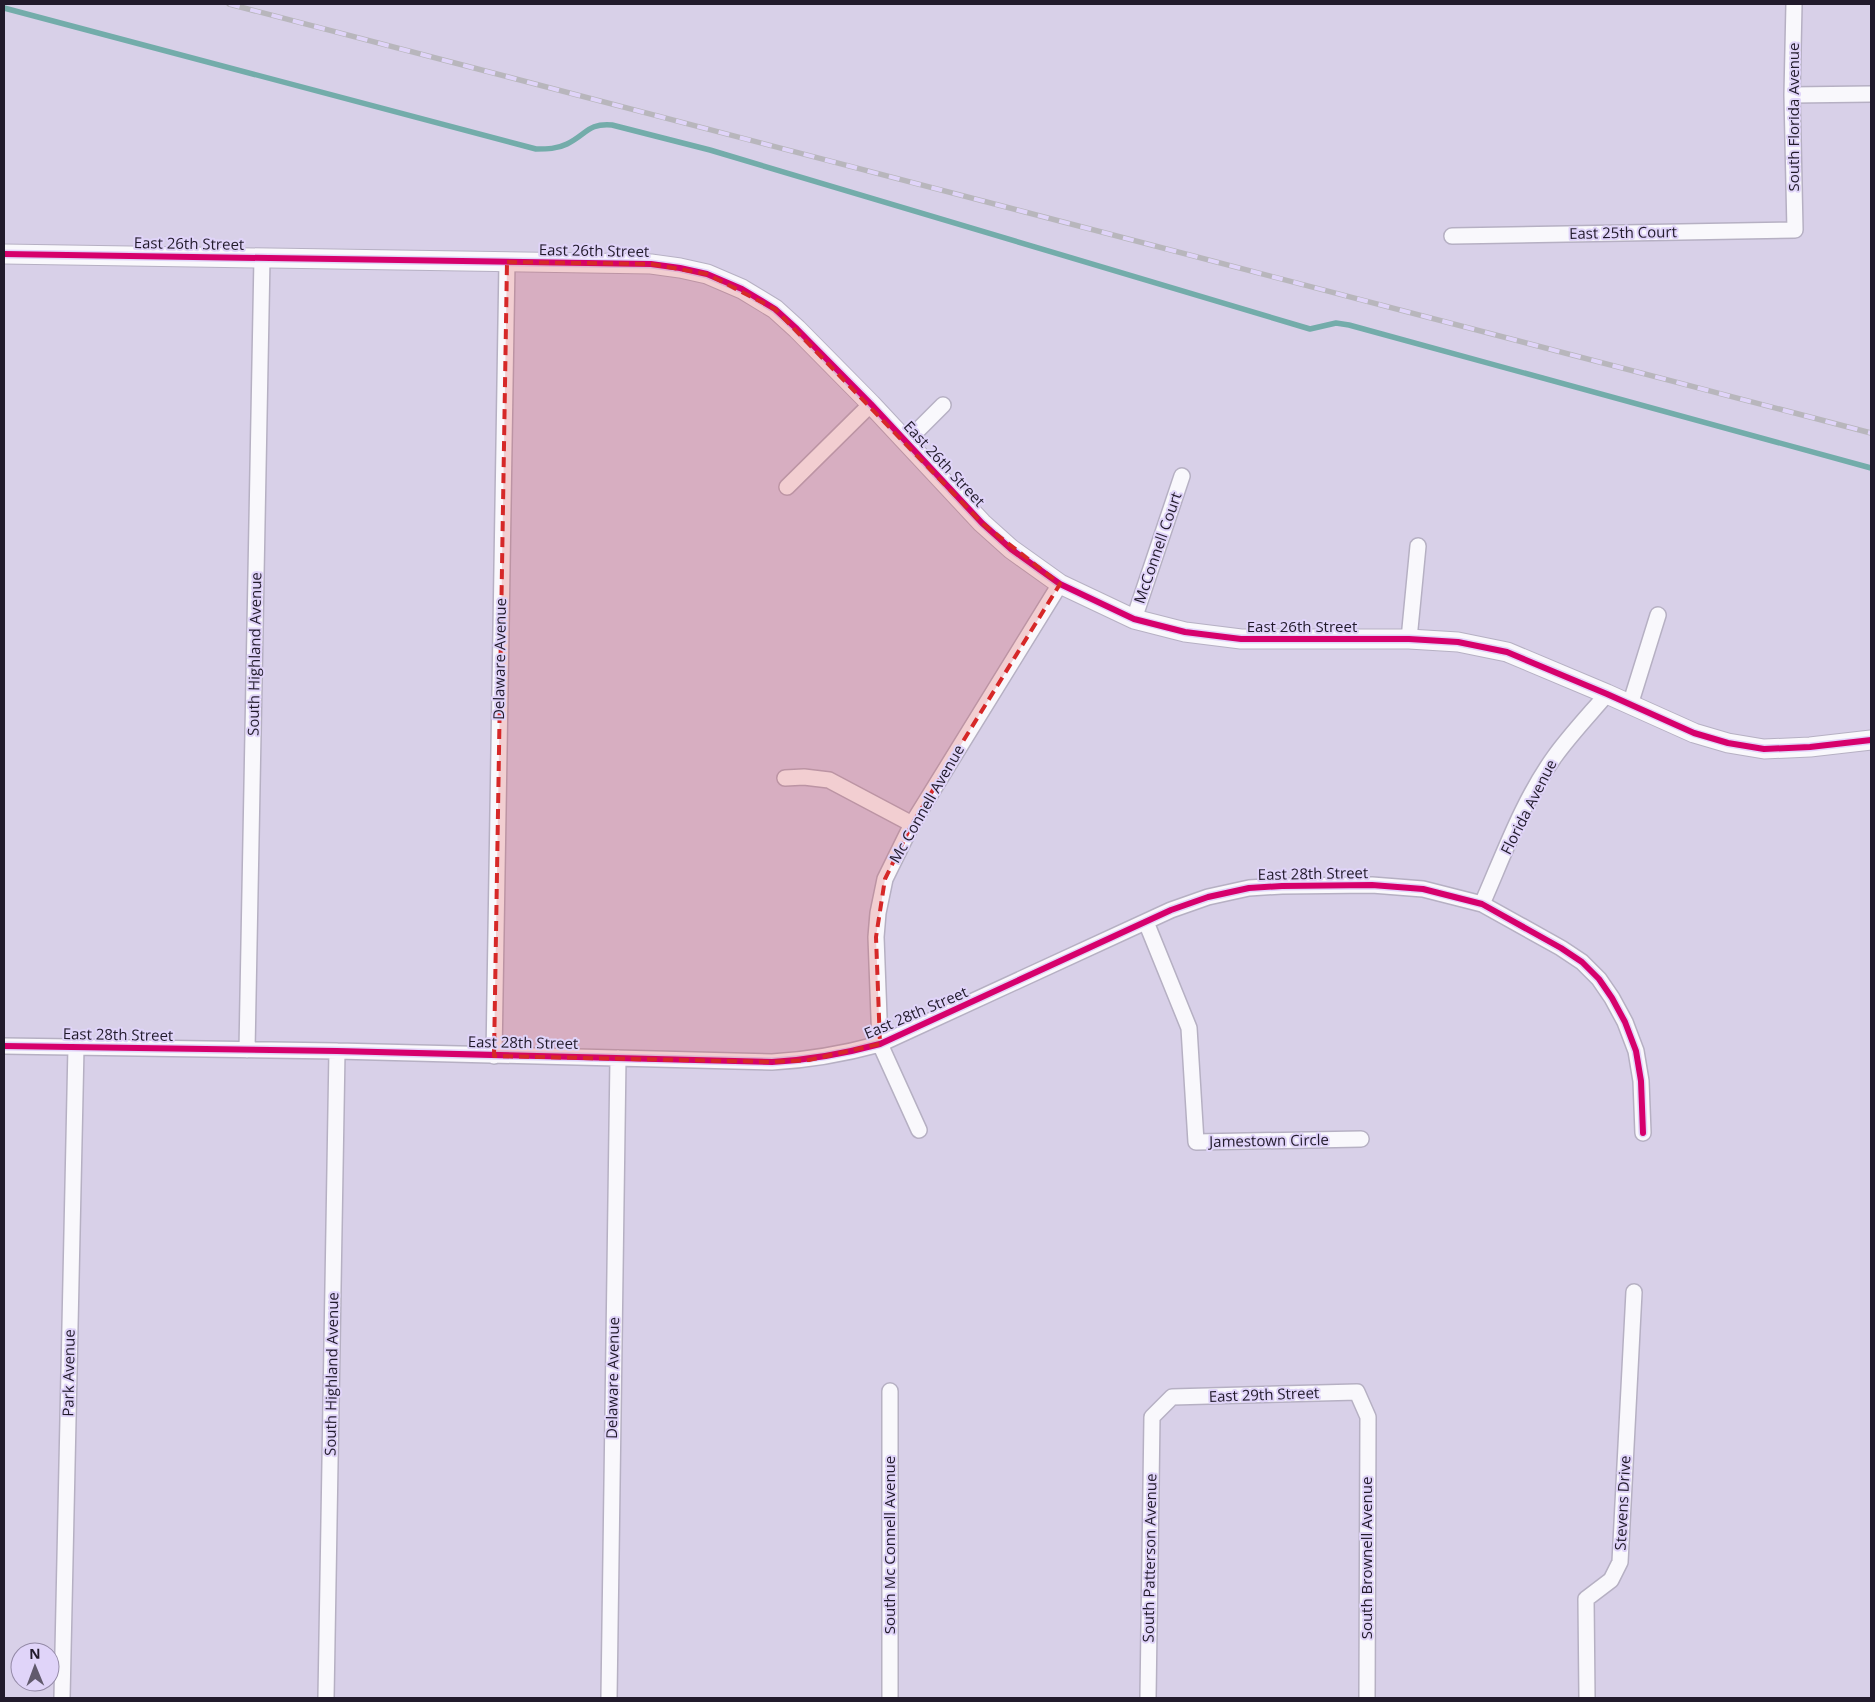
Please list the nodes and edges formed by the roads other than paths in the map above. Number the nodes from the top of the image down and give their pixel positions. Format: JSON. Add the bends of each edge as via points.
{"nodes":[{"id":1,"x":1794,"y":4,"type":"edge"},
{"id":2,"x":1871,"y":94,"type":"edge"},
{"id":3,"x":1792,"y":95,"type":"junction"},
{"id":4,"x":1794,"y":230,"type":"joint"},
{"id":5,"x":1452,"y":236,"type":"dead end"},
{"id":6,"x":4,"y":254,"type":"edge"},
{"id":7,"x":262,"y":258,"type":"junction"},
{"id":8,"x":506,"y":262,"type":"junction"},
{"id":9,"x":871,"y":404,"type":"junction"},
{"id":10,"x":943,"y":406,"type":"dead end"},
{"id":11,"x":906,"y":442,"type":"junction"},
{"id":12,"x":1182,"y":476,"type":"dead end"},
{"id":13,"x":787,"y":487,"type":"dead end"},
{"id":14,"x":1418,"y":546,"type":"dead end"},
{"id":15,"x":1060,"y":584,"type":"junction"},
{"id":16,"x":1658,"y":615,"type":"dead end"},
{"id":17,"x":1134,"y":619,"type":"junction"},
{"id":18,"x":1409,"y":640,"type":"junction"},
{"id":19,"x":1607,"y":694,"type":"junction"},
{"id":20,"x":1630,"y":705,"type":"junction"},
{"id":21,"x":1871,"y":740,"type":"edge"},
{"id":22,"x":785,"y":778,"type":"dead end"},
{"id":23,"x":912,"y":824,"type":"junction"},
{"id":24,"x":1482,"y":904,"type":"junction"},
{"id":25,"x":1146,"y":922,"type":"junction"},
{"id":26,"x":880,"y":1044,"type":"junction"},
{"id":27,"x":4,"y":1046,"type":"edge"},
{"id":28,"x":76,"y":1047,"type":"junction"},
{"id":29,"x":248,"y":1050,"type":"junction"},
{"id":30,"x":337,"y":1051,"type":"junction"},
{"id":31,"x":494,"y":1056,"type":"junction"},
{"id":32,"x":618,"y":1058,"type":"junction"},
{"id":33,"x":919,"y":1130,"type":"dead end"},
{"id":34,"x":1643,"y":1133,"type":"dead end"},
{"id":35,"x":1361,"y":1139,"type":"dead end"},
{"id":36,"x":1634,"y":1292,"type":"dead end"},
{"id":37,"x":890,"y":1391,"type":"dead end"},
{"id":38,"x":1152,"y":1417,"type":"joint"},
{"id":39,"x":1368,"y":1417,"type":"joint"},
{"id":40,"x":62,"y":1698,"type":"edge"},
{"id":41,"x":326,"y":1698,"type":"edge"},
{"id":42,"x":609,"y":1698,"type":"edge"},
{"id":43,"x":890,"y":1698,"type":"edge"},
{"id":44,"x":1148,"y":1698,"type":"edge"},
{"id":45,"x":1366,"y":1698,"type":"edge"},
{"id":46,"x":1587,"y":1698,"type":"edge"}],
"edges":[{"from":1,"to":3,"type":"street","name":"South Florida Avenue"},
{"from":2,"to":3,"type":"street"},
{"from":3,"to":4,"type":"street","name":"South Florida Avenue"},
{"from":4,"to":5,"type":"street","name":"East 25th Court"},
{"from":6,"to":7,"type":"street","name":"East 26th Street"},
{"from":7,"to":8,"type":"street","name":"East 26th Street"},
{"from":7,"to":29,"type":"street","name":"South Highland Avenue"},
{"from":8,"to":9,"type":"street","name":"East 26th Street","via":[[651,264],[707,274],[742,289],[775,309]]},
{"from":8,"to":31,"type":"street","name":"Delaware Avenue"},
{"from":9,"to":11,"type":"street","name":"East 26th Street"},
{"from":9,"to":13,"type":"street"},
{"from":10,"to":11,"type":"street"},
{"from":11,"to":15,"type":"street","name":"East 26th Street","via":[[982,523],[1011,549]]},
{"from":12,"to":17,"type":"street","name":"McConnell Court"},
{"from":14,"to":18,"type":"street"},
{"from":15,"to":17,"type":"street","name":"East 26th Street"},
{"from":15,"to":23,"type":"street","name":"Mc Connell Avenue"},
{"from":16,"to":20,"type":"street"},
{"from":17,"to":18,"type":"street","name":"East 26th Street","via":[[1185,632],[1241,639]]},
{"from":18,"to":19,"type":"street","name":"East 26th Street","via":[[1458,642],[1507,652]]},
{"from":19,"to":20,"type":"street","name":"East 26th Street"},
{"from":19,"to":24,"type":"street","name":"Florida Avenue","via":[[1542,776]]},
{"from":20,"to":21,"type":"street","name":"East 26th Street","via":[[1728,744],[1764,749]]},
{"from":22,"to":23,"type":"street","via":[[829,780]]},
{"from":23,"to":26,"type":"street","name":"Mc Connell Avenue","via":[[885,879],[878,914]]},
{"from":24,"to":25,"type":"street","name":"East 28th Street","via":[[1423,889],[1372,885],[1282,886],[1249,888],[1208,897]]},
{"from":24,"to":34,"type":"street","name":"East 28th Street","via":[[1562,948],[1599,979],[1625,1022],[1636,1051]]},
{"from":25,"to":26,"type":"street","name":"East 28th Street"},
{"from":25,"to":35,"type":"street","name":"Jamestown Circle","via":[[1189,1028],[1196,1142]]},
{"from":26,"to":32,"type":"street","name":"East 28th Street","via":[[809,1060],[772,1062]]},
{"from":26,"to":33,"type":"street","name":"Mc Connell Avenue"},
{"from":27,"to":28,"type":"street","name":"East 28th Street"},
{"from":28,"to":29,"type":"street","name":"East 28th Street"},
{"from":28,"to":40,"type":"street","name":"Park Avenue"},
{"from":29,"to":30,"type":"street","name":"East 28th Street"},
{"from":30,"to":31,"type":"street","name":"East 28th Street"},
{"from":30,"to":41,"type":"street","name":"South Highland Avenue"},
{"from":31,"to":32,"type":"street","name":"East 28th Street"},
{"from":32,"to":42,"type":"street","name":"Delaware Avenue"},
{"from":36,"to":46,"type":"street","name":"Stevens Drive","via":[[1620,1562],[1611,1580],[1586,1599]]},
{"from":37,"to":43,"type":"street","name":"South Mc Connell Avenue"},
{"from":38,"to":39,"type":"street","name":"East 29th Street","via":[[1172,1397],[1357,1392]]},
{"from":38,"to":44,"type":"street","name":"South Patterson Avenue"},
{"from":39,"to":45,"type":"street","name":"South Brownell Avenue"}]}
